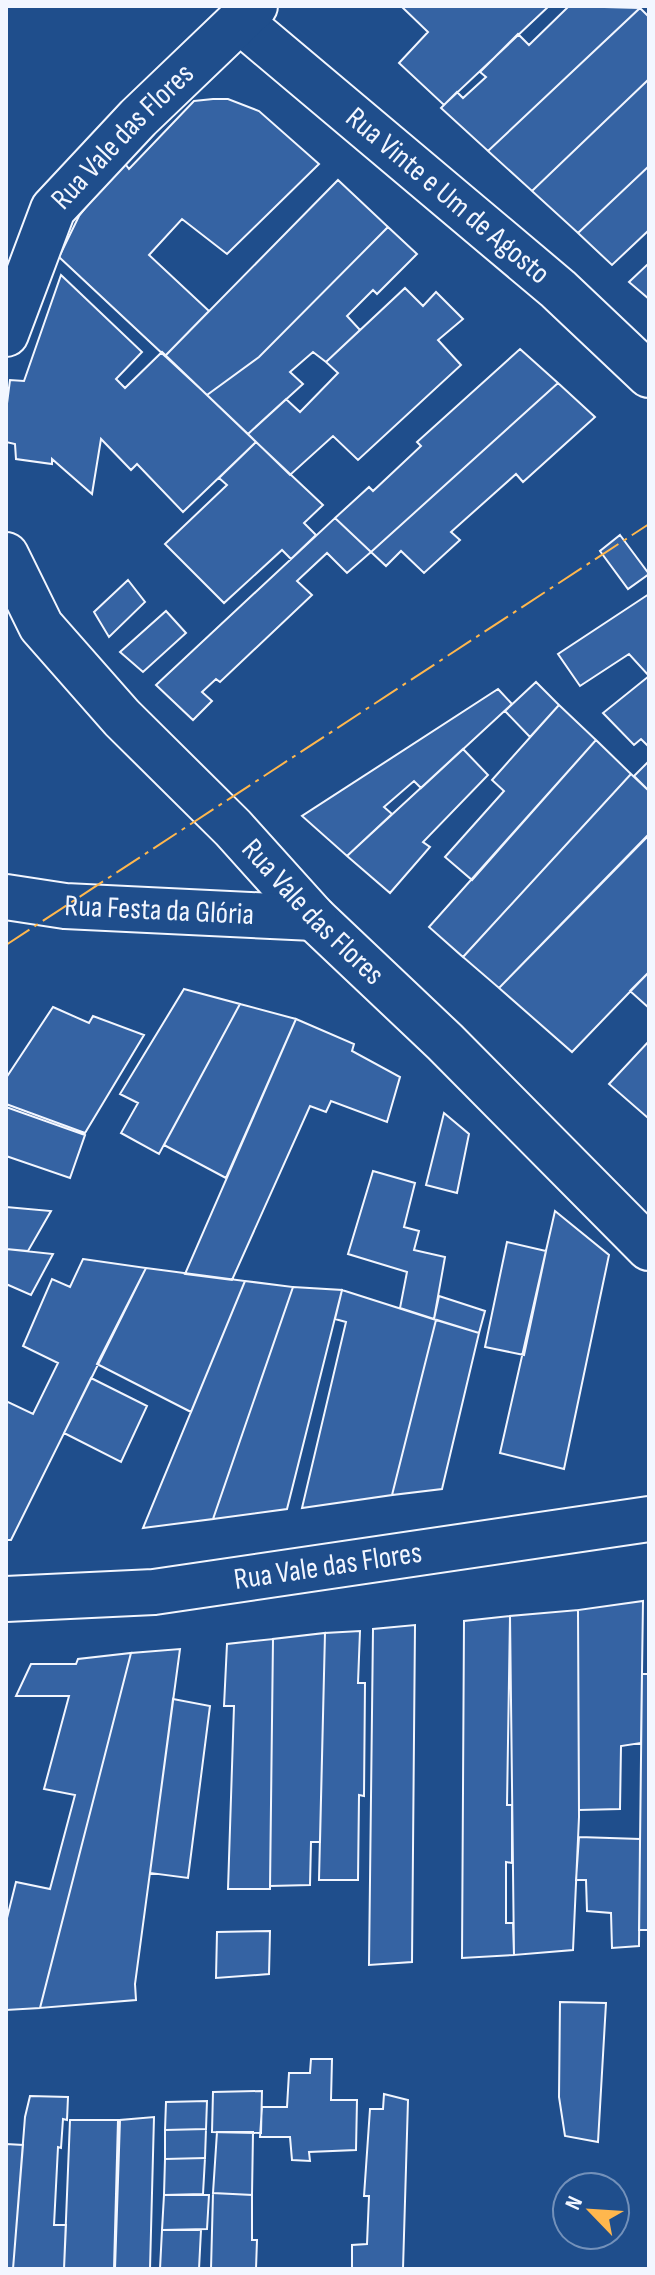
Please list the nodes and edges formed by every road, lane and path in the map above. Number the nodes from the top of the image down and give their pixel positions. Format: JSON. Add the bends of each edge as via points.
{"nodes":[{"id":1,"x":248,"y":14,"type":"edge"},
{"id":2,"x":6,"y":334,"type":"edge"},
{"id":3,"x":649,"y":375,"type":"edge"},
{"id":4,"x":6,"y":555,"type":"edge"},
{"id":5,"x":6,"y":897,"type":"edge"},
{"id":6,"x":314,"y":918,"type":"junction"},
{"id":7,"x":649,"y":1248,"type":"edge"},
{"id":8,"x":649,"y":1519,"type":"edge"},
{"id":9,"x":6,"y":1599,"type":"edge"}],
"edges":[{"from":1,"to":2,"type":"street","name":"Rua Vale das Flores","via":[[138,118],[53,209]]},
{"from":1,"to":3,"type":"street","name":"Rua Vinte e Um de Agosto"},
{"from":4,"to":6,"type":"street","name":"Rua Vale das Flores","via":[[41,626]]},
{"from":5,"to":6,"type":"street","name":"Rua Festa da Glória","via":[[65,906]]},
{"from":6,"to":7,"type":"street","name":"Rua Vale das Flores"},
{"from":8,"to":9,"type":"street","name":"Rua Vale das Flores","via":[[154,1592]]}]}
